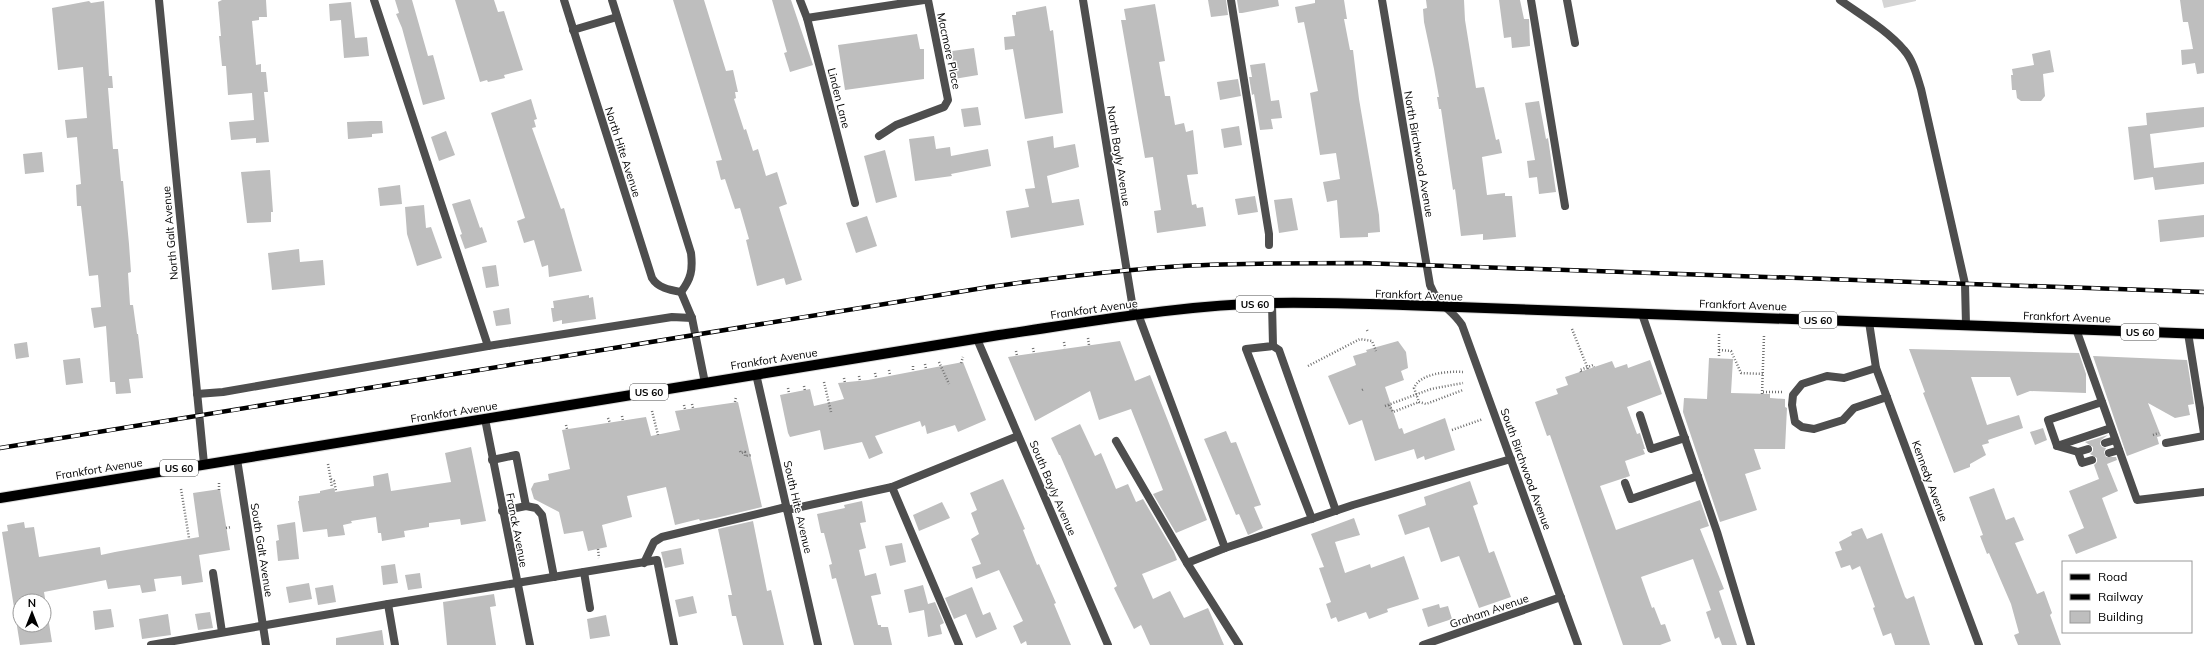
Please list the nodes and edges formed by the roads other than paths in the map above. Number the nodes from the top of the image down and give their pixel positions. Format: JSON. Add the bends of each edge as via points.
{"nodes":[{"id":1,"x":159,"y":0,"type":"edge"},
{"id":2,"x":374,"y":0,"type":"edge"},
{"id":3,"x":564,"y":0,"type":"edge"},
{"id":4,"x":612,"y":0,"type":"edge"},
{"id":5,"x":800,"y":0,"type":"edge"},
{"id":6,"x":924,"y":0,"type":"edge"},
{"id":7,"x":928,"y":0,"type":"edge"},
{"id":8,"x":1083,"y":0,"type":"edge"},
{"id":9,"x":1231,"y":0,"type":"edge"},
{"id":10,"x":1382,"y":0,"type":"edge"},
{"id":11,"x":1531,"y":0,"type":"edge"},
{"id":12,"x":1567,"y":0,"type":"edge"},
{"id":13,"x":1840,"y":0,"type":"edge"},
{"id":14,"x":617,"y":17,"type":"junction"},
{"id":15,"x":807,"y":18,"type":"junction"},
{"id":16,"x":574,"y":30,"type":"junction"},
{"id":17,"x":1575,"y":43,"type":"dead end"},
{"id":18,"x":879,"y":136,"type":"dead end"},
{"id":19,"x":855,"y":203,"type":"dead end"},
{"id":20,"x":1565,"y":206,"type":"dead end"},
{"id":21,"x":1269,"y":245,"type":"dead end"},
{"id":22,"x":681,"y":292,"type":"junction"},
{"id":23,"x":1272,"y":303,"type":"junction"},
{"id":24,"x":1445,"y":308,"type":"junction"},
{"id":25,"x":1642,"y":314,"type":"junction"},
{"id":26,"x":1136,"y":315,"type":"junction"},
{"id":27,"x":692,"y":318,"type":"junction"},
{"id":28,"x":1869,"y":322,"type":"junction"},
{"id":29,"x":1966,"y":325,"type":"junction"},
{"id":30,"x":2076,"y":329,"type":"junction"},
{"id":31,"x":2188,"y":333,"type":"junction"},
{"id":32,"x":2204,"y":334,"type":"edge"},
{"id":33,"x":977,"y":339,"type":"junction"},
{"id":34,"x":488,"y":346,"type":"junction"},
{"id":35,"x":1274,"y":346,"type":"junction"},
{"id":36,"x":1876,"y":368,"type":"junction"},
{"id":37,"x":756,"y":374,"type":"junction"},
{"id":38,"x":705,"y":383,"type":"junction"},
{"id":39,"x":197,"y":394,"type":"junction"},
{"id":40,"x":1887,"y":397,"type":"junction"},
{"id":41,"x":2102,"y":402,"type":"junction"},
{"id":42,"x":1640,"y":415,"type":"dead end"},
{"id":43,"x":485,"y":419,"type":"junction"},
{"id":44,"x":2111,"y":428,"type":"junction"},
{"id":45,"x":2204,"y":434,"type":"edge"},
{"id":46,"x":1018,"y":436,"type":"junction"},
{"id":47,"x":1685,"y":438,"type":"junction"},
{"id":48,"x":2115,"y":440,"type":"junction"},
{"id":49,"x":1116,"y":441,"type":"dead end"},
{"id":50,"x":2105,"y":443,"type":"dead end"},
{"id":51,"x":2166,"y":443,"type":"dead end"},
{"id":52,"x":2057,"y":446,"type":"junction"},
{"id":53,"x":2088,"y":449,"type":"dead end"},
{"id":54,"x":2119,"y":450,"type":"junction"},
{"id":55,"x":2078,"y":452,"type":"junction"},
{"id":56,"x":2109,"y":453,"type":"dead end"},
{"id":57,"x":237,"y":459,"type":"junction"},
{"id":58,"x":1511,"y":459,"type":"junction"},
{"id":59,"x":492,"y":460,"type":"junction"},
{"id":60,"x":2092,"y":460,"type":"dead end"},
{"id":61,"x":204,"y":464,"type":"junction"},
{"id":62,"x":1698,"y":476,"type":"junction"},
{"id":63,"x":1625,"y":482,"type":"dead end"},
{"id":64,"x":892,"y":487,"type":"junction"},
{"id":65,"x":2204,"y":492,"type":"edge"},
{"id":66,"x":0,"y":498,"type":"edge"},
{"id":67,"x":526,"y":506,"type":"junction"},
{"id":68,"x":787,"y":508,"type":"junction"},
{"id":69,"x":502,"y":511,"type":"junction"},
{"id":70,"x":1336,"y":511,"type":"junction"},
{"id":71,"x":1312,"y":519,"type":"junction"},
{"id":72,"x":1225,"y":548,"type":"junction"},
{"id":73,"x":644,"y":562,"type":"junction"},
{"id":74,"x":1187,"y":563,"type":"junction"},
{"id":75,"x":584,"y":572,"type":"junction"},
{"id":76,"x":213,"y":573,"type":"dead end"},
{"id":77,"x":554,"y":577,"type":"junction"},
{"id":78,"x":516,"y":583,"type":"junction"},
{"id":79,"x":1561,"y":597,"type":"junction"},
{"id":80,"x":388,"y":604,"type":"junction"},
{"id":81,"x":590,"y":608,"type":"dead end"},
{"id":82,"x":263,"y":625,"type":"junction"},
{"id":83,"x":222,"y":632,"type":"junction"},
{"id":84,"x":151,"y":645,"type":"edge"},
{"id":85,"x":266,"y":645,"type":"edge"},
{"id":86,"x":395,"y":645,"type":"edge"},
{"id":87,"x":530,"y":645,"type":"edge"},
{"id":88,"x":674,"y":645,"type":"edge"},
{"id":89,"x":818,"y":645,"type":"edge"},
{"id":90,"x":959,"y":645,"type":"edge"},
{"id":91,"x":1108,"y":645,"type":"edge"},
{"id":92,"x":1239,"y":645,"type":"edge"},
{"id":93,"x":1423,"y":645,"type":"edge"},
{"id":94,"x":1578,"y":645,"type":"edge"},
{"id":95,"x":1752,"y":645,"type":"edge"},
{"id":96,"x":1979,"y":645,"type":"edge"}],
"edges":[{"from":1,"to":39,"type":"street","name":"North Galt Avenue"},
{"from":2,"to":34,"type":"street"},
{"from":3,"to":16,"type":"street","name":"North Hite Avenue"},
{"from":4,"to":14,"type":"street"},
{"from":5,"to":15,"type":"street","name":"Linden Lane"},
{"from":6,"to":15,"type":"street"},
{"from":7,"to":18,"type":"street","name":"Macmore Place","via":[[948,100],[944,107],[896,125]]},
{"from":8,"to":26,"type":"street","name":"North Bayly Avenue"},
{"from":9,"to":21,"type":"street"},
{"from":10,"to":24,"type":"street","name":"North Birchwood Avenue","via":[[1430,285],[1435,298]]},
{"from":11,"to":20,"type":"street"},
{"from":12,"to":17,"type":"street"},
{"from":13,"to":29,"type":"street","via":[[1873,23],[1904,50],[1916,72],[1965,284]]},
{"from":14,"to":16,"type":"street"},
{"from":14,"to":22,"type":"street","via":[[691,253],[693,270]]},
{"from":15,"to":19,"type":"street","name":"Linden Lane"},
{"from":16,"to":22,"type":"street","name":"North Hite Avenue","via":[[652,278],[655,284]]},
{"from":22,"to":27,"type":"street"},
{"from":23,"to":24,"type":"main road","name":"Frankfort Avenue","number":"US 60"},
{"from":23,"to":26,"type":"main road","name":"Frankfort Avenue","number":"US 60"},
{"from":23,"to":35,"type":"street"},
{"from":24,"to":25,"type":"main road","name":"Frankfort Avenue","number":"US 60"},
{"from":24,"to":58,"type":"street","name":"South Birchwood Avenue","via":[[1457,317],[1462,325]]},
{"from":25,"to":28,"type":"main road","name":"Frankfort Avenue","number":"US 60"},
{"from":25,"to":47,"type":"street"},
{"from":26,"to":33,"type":"main road","name":"Frankfort Avenue","number":"US 60"},
{"from":26,"to":72,"type":"street","name":"North Bayly Avenue"},
{"from":27,"to":34,"type":"street","via":[[672,317]]},
{"from":27,"to":38,"type":"street"},
{"from":28,"to":29,"type":"main road","name":"Frankfort Avenue","number":"US 60"},
{"from":28,"to":36,"type":"street","name":"Kennedy Avenue"},
{"from":29,"to":30,"type":"main road","name":"Frankfort Avenue","number":"US 60"},
{"from":30,"to":31,"type":"main road","name":"Frankfort Avenue","number":"US 60"},
{"from":30,"to":41,"type":"street"},
{"from":31,"to":32,"type":"main road","name":"Frankfort Avenue","number":"US 60"},
{"from":31,"to":45,"type":"street"},
{"from":33,"to":37,"type":"main road","name":"Frankfort Avenue","number":"US 60"},
{"from":33,"to":46,"type":"street","name":"South Bayly Avenue"},
{"from":34,"to":39,"type":"street","via":[[223,392]]},
{"from":35,"to":70,"type":"street","via":[[1279,350]]},
{"from":35,"to":71,"type":"street","via":[[1246,349]]},
{"from":36,"to":40,"type":"street","name":"Kennedy Avenue"},
{"from":36,"to":40,"type":"street","via":[[1844,378],[1827,376],[1802,384],[1793,395],[1795,422],[1802,427],[1814,429],[1843,420],[1854,408]]},
{"from":37,"to":38,"type":"main road","name":"Frankfort Avenue","number":"US 60"},
{"from":37,"to":68,"type":"street","name":"South Hite Avenue"},
{"from":38,"to":43,"type":"main road","name":"Frankfort Avenue","number":"US 60"},
{"from":39,"to":61,"type":"street","name":"North Galt Avenue"},
{"from":40,"to":96,"type":"street","name":"Kennedy Avenue"},
{"from":41,"to":44,"type":"street"},
{"from":41,"to":52,"type":"street","via":[[2048,420]]},
{"from":42,"to":47,"type":"street","via":[[1651,449]]},
{"from":43,"to":57,"type":"main road","name":"Frankfort Avenue","number":"US 60"},
{"from":43,"to":59,"type":"street","name":"Franck Avenue"},
{"from":44,"to":48,"type":"street"},
{"from":44,"to":52,"type":"street"},
{"from":45,"to":51,"type":"street"},
{"from":46,"to":64,"type":"street"},
{"from":46,"to":91,"type":"street","name":"South Bayly Avenue"},
{"from":47,"to":62,"type":"street"},
{"from":48,"to":50,"type":"street"},
{"from":48,"to":54,"type":"street"},
{"from":49,"to":74,"type":"street"},
{"from":52,"to":55,"type":"street"},
{"from":53,"to":55,"type":"street"},
{"from":54,"to":56,"type":"street"},
{"from":54,"to":65,"type":"street","via":[[2137,500]]},
{"from":55,"to":60,"type":"street","via":[[2082,463]]},
{"from":57,"to":61,"type":"main road","name":"Frankfort Avenue","number":"US 60"},
{"from":57,"to":82,"type":"street","name":"South Galt Avenue"},
{"from":58,"to":70,"type":"street","via":[[1406,488]]},
{"from":58,"to":79,"type":"street","name":"South Birchwood Avenue"},
{"from":59,"to":67,"type":"street","via":[[516,455]]},
{"from":59,"to":69,"type":"street","name":"Franck Avenue"},
{"from":61,"to":66,"type":"main road","name":"Frankfort Avenue","number":"US 60"},
{"from":62,"to":63,"type":"street","via":[[1631,499]]},
{"from":62,"to":95,"type":"street"},
{"from":64,"to":68,"type":"street"},
{"from":64,"to":90,"type":"street"},
{"from":67,"to":69,"type":"street"},
{"from":67,"to":77,"type":"street","via":[[536,508],[542,515]]},
{"from":68,"to":73,"type":"street","via":[[662,538],[654,542]]},
{"from":68,"to":89,"type":"street","name":"South Hite Avenue"},
{"from":69,"to":78,"type":"street","name":"Franck Avenue"},
{"from":70,"to":71,"type":"street"},
{"from":71,"to":72,"type":"street"},
{"from":72,"to":74,"type":"street"},
{"from":73,"to":75,"type":"street"},
{"from":73,"to":88,"type":"street","via":[[657,560]]},
{"from":74,"to":92,"type":"street"},
{"from":75,"to":77,"type":"street"},
{"from":75,"to":81,"type":"street"},
{"from":76,"to":83,"type":"street"},
{"from":77,"to":78,"type":"street"},
{"from":78,"to":80,"type":"street"},
{"from":78,"to":87,"type":"street","name":"Franck Avenue"},
{"from":79,"to":93,"type":"street","name":"Graham Avenue"},
{"from":79,"to":94,"type":"street","name":"South Birchwood Avenue"},
{"from":80,"to":82,"type":"street"},
{"from":80,"to":86,"type":"street"},
{"from":82,"to":83,"type":"street"},
{"from":82,"to":85,"type":"street","name":"South Galt Avenue"},
{"from":83,"to":84,"type":"street"}]}
